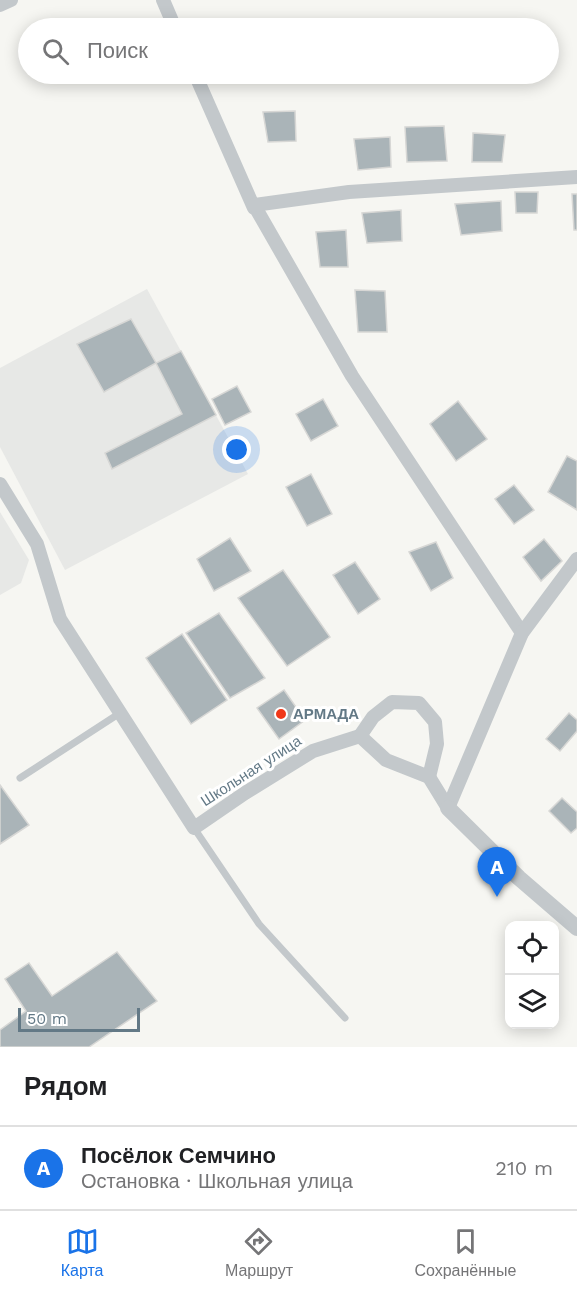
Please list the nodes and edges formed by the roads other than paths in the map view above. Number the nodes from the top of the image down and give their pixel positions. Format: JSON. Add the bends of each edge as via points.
{"nodes":[{"id":1,"x":11,"y":0,"type":"edge"},
{"id":2,"x":163,"y":0,"type":"edge"},
{"id":3,"x":0,"y":5,"type":"edge"},
{"id":4,"x":171,"y":18,"type":"edge"},
{"id":5,"x":199,"y":84,"type":"edge"},
{"id":6,"x":577,"y":177,"type":"edge"},
{"id":7,"x":254,"y":205,"type":"junction"},
{"id":8,"x":0,"y":484,"type":"edge"},
{"id":9,"x":577,"y":560,"type":"edge"},
{"id":10,"x":522,"y":633,"type":"junction"},
{"id":11,"x":120,"y":713,"type":"junction"},
{"id":12,"x":360,"y":736,"type":"junction"},
{"id":13,"x":429,"y":777,"type":"junction"},
{"id":14,"x":20,"y":778,"type":"dead end"},
{"id":15,"x":448,"y":808,"type":"junction"},
{"id":16,"x":194,"y":828,"type":"junction"},
{"id":17,"x":577,"y":928,"type":"edge"},
{"id":18,"x":345,"y":1018,"type":"dead end"}],
"edges":[{"from":1,"to":3,"type":"street"},
{"from":2,"to":4,"type":"street"},
{"from":5,"to":7,"type":"street"},
{"from":6,"to":7,"type":"street","via":[[349,192]]},
{"from":7,"to":10,"type":"street","via":[[352,376]]},
{"from":8,"to":11,"type":"street","name":"Школьная улица","via":[[37,544],[60,619]]},
{"from":9,"to":10,"type":"street"},
{"from":10,"to":15,"type":"street"},
{"from":11,"to":14,"type":"lane"},
{"from":11,"to":16,"type":"street","name":"Школьная улица"},
{"from":12,"to":13,"type":"street","via":[[386,760]]},
{"from":12,"to":13,"type":"street","via":[[373,717],[392,702],[419,702],[435,722],[437,744]]},
{"from":12,"to":16,"type":"street","name":"Школьная улица","via":[[313,751]]},
{"from":13,"to":15,"type":"street"},
{"from":15,"to":17,"type":"street"},
{"from":16,"to":18,"type":"lane","via":[[259,924]]}]}
